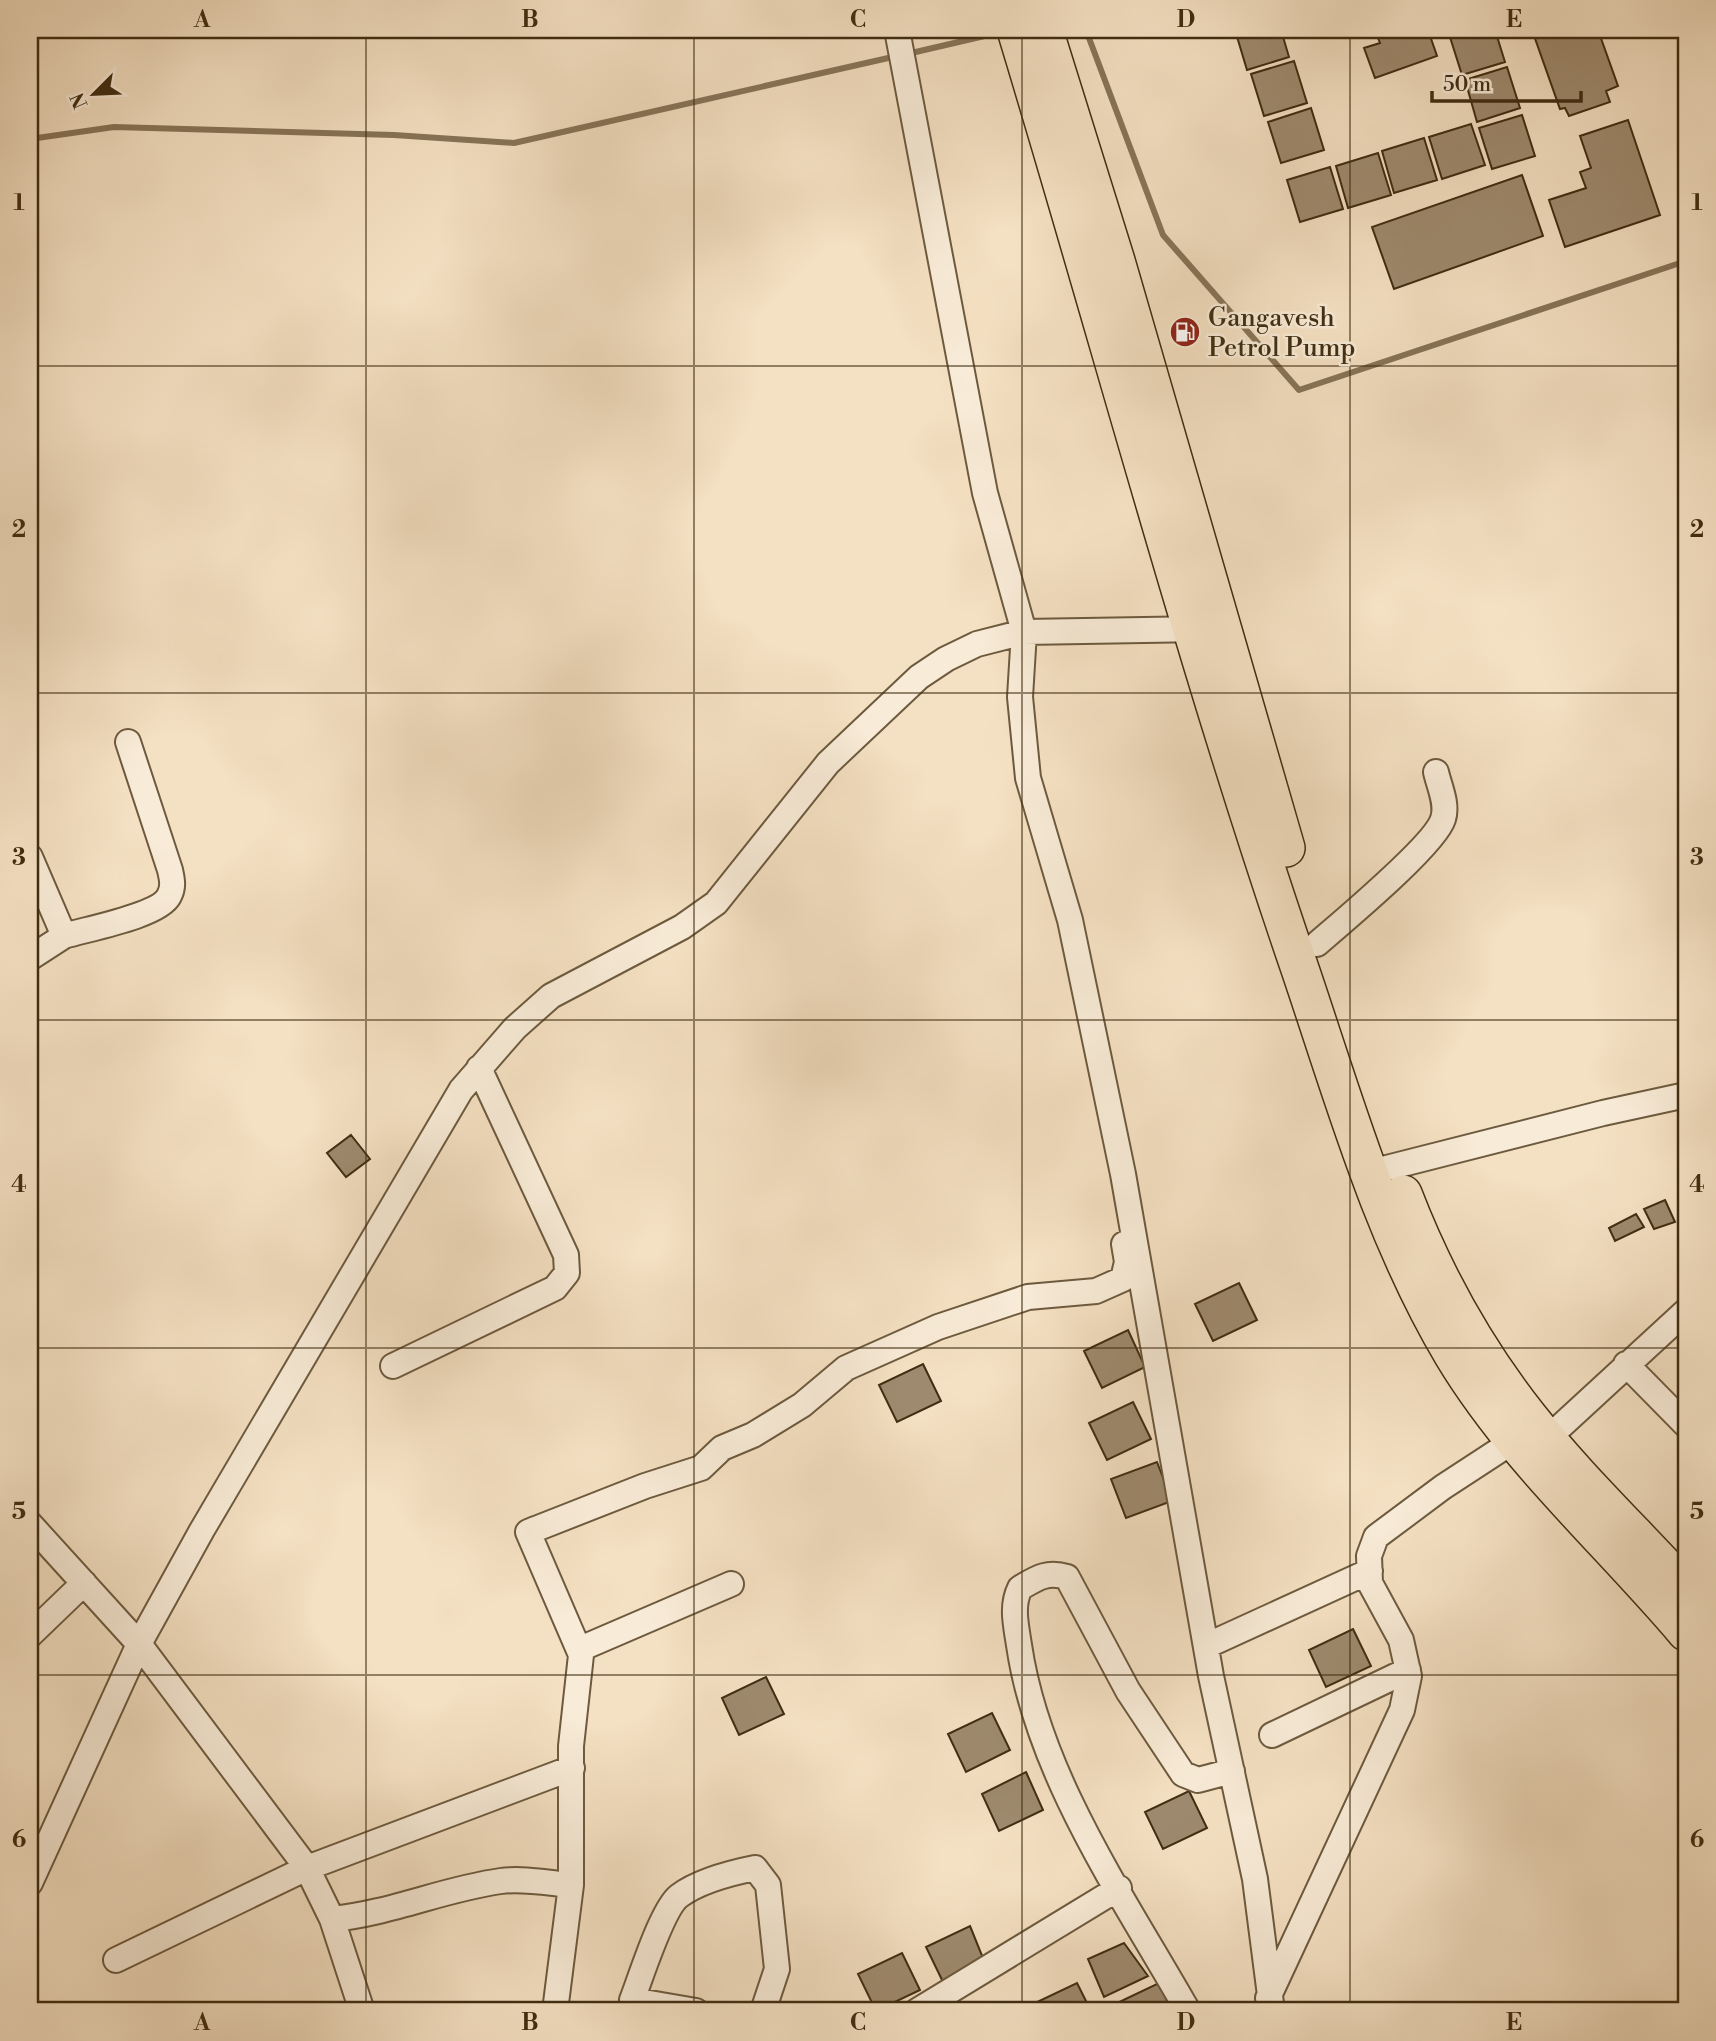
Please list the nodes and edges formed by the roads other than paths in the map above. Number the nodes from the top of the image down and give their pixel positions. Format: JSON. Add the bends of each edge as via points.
{"nodes":[{"id":1,"x":897,"y":30,"type":"edge"},
{"id":2,"x":1016,"y":30,"type":"edge"},
{"id":3,"x":1044,"y":30,"type":"edge"},
{"id":4,"x":1207,"y":629,"type":"junction"},
{"id":5,"x":1024,"y":632,"type":"junction"},
{"id":6,"x":128,"y":742,"type":"dead end"},
{"id":7,"x":1436,"y":772,"type":"dead end"},
{"id":8,"x":30,"y":857,"type":"edge"},
{"id":9,"x":64,"y":936,"type":"junction"},
{"id":10,"x":1317,"y":944,"type":"junction"},
{"id":11,"x":30,"y":958,"type":"edge"},
{"id":12,"x":479,"y":1068,"type":"junction"},
{"id":13,"x":1686,"y":1095,"type":"edge"},
{"id":14,"x":1381,"y":1169,"type":"junction"},
{"id":15,"x":1122,"y":1174,"type":"junction"},
{"id":16,"x":1686,"y":1311,"type":"edge"},
{"id":17,"x":1626,"y":1364,"type":"junction"},
{"id":18,"x":393,"y":1366,"type":"dead end"},
{"id":19,"x":1686,"y":1425,"type":"edge"},
{"id":20,"x":1532,"y":1439,"type":"junction"},
{"id":21,"x":30,"y":1524,"type":"edge"},
{"id":22,"x":1370,"y":1571,"type":"junction"},
{"id":23,"x":84,"y":1583,"type":"junction"},
{"id":24,"x":730,"y":1584,"type":"dead end"},
{"id":25,"x":1686,"y":1589,"type":"edge"},
{"id":26,"x":1686,"y":1632,"type":"edge"},
{"id":27,"x":30,"y":1635,"type":"edge"},
{"id":28,"x":139,"y":1644,"type":"junction"},
{"id":29,"x":1206,"y":1646,"type":"junction"},
{"id":30,"x":580,"y":1649,"type":"junction"},
{"id":31,"x":1408,"y":1670,"type":"junction"},
{"id":32,"x":1272,"y":1735,"type":"dead end"},
{"id":33,"x":572,"y":1768,"type":"junction"},
{"id":34,"x":1232,"y":1771,"type":"junction"},
{"id":35,"x":307,"y":1868,"type":"junction"},
{"id":36,"x":30,"y":1883,"type":"edge"},
{"id":37,"x":571,"y":1885,"type":"junction"},
{"id":38,"x":1119,"y":1888,"type":"junction"},
{"id":39,"x":332,"y":1919,"type":"junction"},
{"id":40,"x":116,"y":1960,"type":"dead end"},
{"id":41,"x":632,"y":2006,"type":"edge"},
{"id":42,"x":1268,"y":2007,"type":"edge"},
{"id":43,"x":362,"y":2011,"type":"edge"},
{"id":44,"x":555,"y":2011,"type":"edge"},
{"id":45,"x":696,"y":2011,"type":"edge"},
{"id":46,"x":763,"y":2011,"type":"edge"},
{"id":47,"x":917,"y":2011,"type":"edge"},
{"id":48,"x":1188,"y":2011,"type":"edge"}],
"edges":[{"from":1,"to":5,"type":"street","via":[[985,493]]},
{"from":2,"to":4,"type":"highway","via":[[1093,284]]},
{"from":3,"to":4,"type":"highway"},
{"from":4,"to":5,"type":"street"},
{"from":4,"to":10,"type":"highway"},
{"from":4,"to":14,"type":"highway","via":[[1271,886]]},
{"from":5,"to":12,"type":"street","via":[[977,644],[919,677],[828,762],[716,903],[682,927],[551,996]]},
{"from":5,"to":15,"type":"street","via":[[1020,697],[1028,778],[1070,920]]},
{"from":6,"to":9,"type":"street","via":[[173,887],[169,898],[151,910]]},
{"from":7,"to":10,"type":"street","via":[[1445,807],[1434,834],[1368,901]]},
{"from":8,"to":9,"type":"street"},
{"from":9,"to":11,"type":"street"},
{"from":10,"to":14,"type":"highway"},
{"from":12,"to":18,"type":"street","via":[[566,1255],[567,1273],[555,1288]]},
{"from":12,"to":28,"type":"street","via":[[461,1090]]},
{"from":13,"to":14,"type":"street"},
{"from":14,"to":20,"type":"highway"},
{"from":15,"to":29,"type":"street"},
{"from":15,"to":30,"type":"street","via":[[1119,1198],[1127,1262],[1123,1279],[1096,1291],[1028,1297],[938,1327],[846,1368],[802,1405],[722,1448],[701,1468],[532,1530]]},
{"from":16,"to":17,"type":"street"},
{"from":17,"to":19,"type":"street"},
{"from":17,"to":20,"type":"street"},
{"from":20,"to":22,"type":"street","via":[[1443,1487],[1376,1537],[1369,1556]]},
{"from":20,"to":25,"type":"highway"},
{"from":20,"to":26,"type":"highway"},
{"from":21,"to":23,"type":"street"},
{"from":22,"to":29,"type":"street"},
{"from":22,"to":31,"type":"street","via":[[1370,1583],[1401,1640]]},
{"from":23,"to":27,"type":"street"},
{"from":23,"to":28,"type":"street"},
{"from":24,"to":30,"type":"street"},
{"from":28,"to":35,"type":"street"},
{"from":28,"to":36,"type":"street"},
{"from":29,"to":34,"type":"street"},
{"from":30,"to":33,"type":"street"},
{"from":31,"to":32,"type":"street"},
{"from":31,"to":42,"type":"street","via":[[1402,1710]]},
{"from":33,"to":35,"type":"street"},
{"from":33,"to":37,"type":"street"},
{"from":34,"to":38,"type":"street","via":[[1198,1780],[1183,1774],[1115,1669],[1067,1577],[1054,1573],[1040,1576],[1020,1588],[1014,1612],[1023,1672],[1040,1731],[1062,1787]]},
{"from":34,"to":42,"type":"street","via":[[1255,1878]]},
{"from":35,"to":39,"type":"street"},
{"from":35,"to":40,"type":"street"},
{"from":37,"to":39,"type":"street","via":[[505,1881],[368,1916]]},
{"from":37,"to":44,"type":"street"},
{"from":38,"to":47,"type":"street"},
{"from":38,"to":48,"type":"street"},
{"from":39,"to":43,"type":"street"},
{"from":41,"to":45,"type":"street"},
{"from":41,"to":46,"type":"street","via":[[668,1909],[678,1896],[755,1868],[768,1885],[777,1969]]}]}
